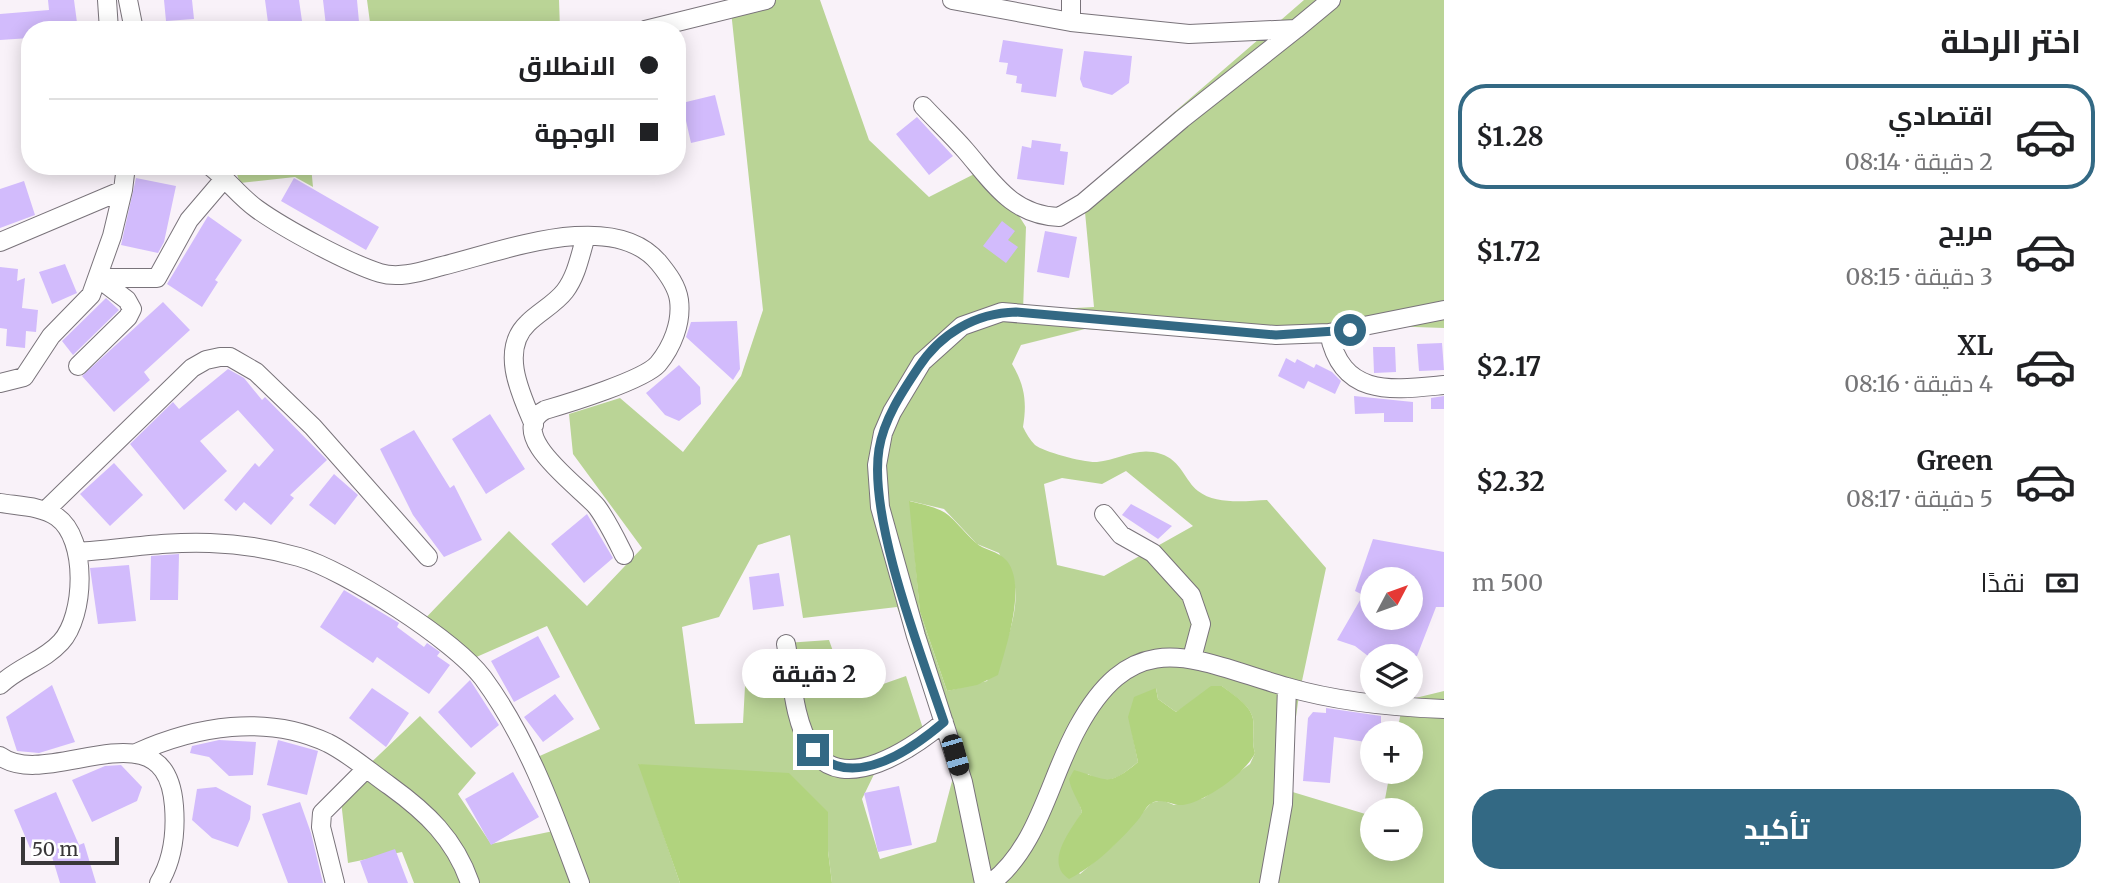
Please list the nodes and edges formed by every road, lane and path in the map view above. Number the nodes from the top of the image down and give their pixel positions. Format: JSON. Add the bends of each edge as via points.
{"nodes":[{"id":1,"x":107,"y":0,"type":"edge"},
{"id":2,"x":128,"y":0,"type":"edge"},
{"id":3,"x":766,"y":0,"type":"edge"},
{"id":4,"x":951,"y":0,"type":"edge"},
{"id":5,"x":1071,"y":0,"type":"edge"},
{"id":6,"x":1331,"y":0,"type":"edge"},
{"id":7,"x":108,"y":21,"type":"edge"},
{"id":8,"x":132,"y":21,"type":"edge"},
{"id":9,"x":681,"y":21,"type":"edge"},
{"id":10,"x":1071,"y":22,"type":"junction"},
{"id":11,"x":1296,"y":29,"type":"junction"},
{"id":12,"x":923,"y":106,"type":"dead end"},
{"id":13,"x":125,"y":175,"type":"edge"},
{"id":14,"x":219,"y":175,"type":"edge"},
{"id":15,"x":224,"y":179,"type":"junction"},
{"id":16,"x":123,"y":190,"type":"junction"},
{"id":17,"x":586,"y":236,"type":"junction"},
{"id":18,"x":0,"y":242,"type":"edge"},
{"id":19,"x":98,"y":278,"type":"junction"},
{"id":20,"x":1444,"y":310,"type":"edge"},
{"id":21,"x":1329,"y":333,"type":"junction"},
{"id":22,"x":78,"y":366,"type":"dead end"},
{"id":23,"x":0,"y":383,"type":"edge"},
{"id":24,"x":1444,"y":385,"type":"edge"},
{"id":25,"x":534,"y":425,"type":"junction"},
{"id":26,"x":0,"y":503,"type":"edge"},
{"id":27,"x":45,"y":511,"type":"junction"},
{"id":28,"x":1104,"y":514,"type":"dead end"},
{"id":29,"x":78,"y":552,"type":"junction"},
{"id":30,"x":625,"y":555,"type":"dead end"},
{"id":31,"x":428,"y":557,"type":"dead end"},
{"id":32,"x":786,"y":644,"type":"dead end"},
{"id":33,"x":1192,"y":658,"type":"junction"},
{"id":34,"x":3,"y":676,"type":"edge"},
{"id":35,"x":1287,"y":687,"type":"junction"},
{"id":36,"x":1444,"y":709,"type":"edge"},
{"id":37,"x":944,"y":722,"type":"junction"},
{"id":38,"x":136,"y":753,"type":"junction"},
{"id":39,"x":0,"y":757,"type":"edge"},
{"id":40,"x":366,"y":769,"type":"junction"},
{"id":41,"x":159,"y":883,"type":"edge"},
{"id":42,"x":335,"y":883,"type":"edge"},
{"id":43,"x":470,"y":883,"type":"edge"},
{"id":44,"x":580,"y":883,"type":"edge"},
{"id":45,"x":984,"y":883,"type":"edge"},
{"id":46,"x":991,"y":883,"type":"edge"},
{"id":47,"x":1269,"y":883,"type":"edge"}],
"edges":[{"from":1,"to":7,"type":"street"},
{"from":2,"to":8,"type":"street"},
{"from":3,"to":9,"type":"street"},
{"from":4,"to":10,"type":"street"},
{"from":5,"to":10,"type":"street"},
{"from":6,"to":11,"type":"street"},
{"from":10,"to":11,"type":"street","via":[[1189,34]]},
{"from":11,"to":12,"type":"street","via":[[1083,203],[1059,217],[1017,204],[997,191]]},
{"from":13,"to":16,"type":"street"},
{"from":14,"to":15,"type":"street"},
{"from":15,"to":17,"type":"street","via":[[259,210],[341,256],[388,275],[409,274],[566,236]]},
{"from":15,"to":19,"type":"street","via":[[189,220],[157,278]]},
{"from":16,"to":18,"type":"street"},
{"from":16,"to":19,"type":"street"},
{"from":17,"to":25,"type":"street","via":[[570,283],[522,329],[515,344],[516,379]]},
{"from":17,"to":25,"type":"street","via":[[632,241],[656,258],[674,284],[678,324],[668,349],[650,372],[545,410]]},
{"from":19,"to":22,"type":"street","via":[[132,309]]},
{"from":19,"to":23,"type":"street","via":[[91,295],[51,336],[24,377]]},
{"from":20,"to":21,"type":"street"},
{"from":21,"to":24,"type":"street","via":[[1338,361],[1366,385]]},
{"from":21,"to":37,"type":"street","via":[[1207,331],[1002,312],[973,320],[934,348],[905,388],[883,433],[878,488],[901,584]]},
{"from":25,"to":30,"type":"street","via":[[550,463],[596,506]]},
{"from":26,"to":27,"type":"street"},
{"from":27,"to":29,"type":"street","via":[[66,525]]},
{"from":27,"to":31,"type":"street","via":[[192,368],[212,357],[230,357],[256,372],[313,428]]},
{"from":28,"to":33,"type":"street","via":[[1121,535],[1153,553],[1191,595],[1201,624]]},
{"from":29,"to":34,"type":"street","via":[[78,599],[70,629],[48,653]]},
{"from":29,"to":44,"type":"street","via":[[208,543],[251,547],[300,557],[393,606],[447,644],[483,679],[535,768]]},
{"from":32,"to":37,"type":"street","via":[[805,736],[829,764],[849,769],[894,757]]},
{"from":33,"to":35,"type":"street"},
{"from":33,"to":46,"type":"street","via":[[1161,657],[1140,663],[1104,690],[1074,734],[1025,843]]},
{"from":35,"to":36,"type":"street","via":[[1373,704]]},
{"from":35,"to":47,"type":"street","via":[[1283,804]]},
{"from":37,"to":45,"type":"street","via":[[963,782]]},
{"from":38,"to":39,"type":"street","via":[[108,753],[35,766]]},
{"from":38,"to":40,"type":"street","via":[[179,736],[249,726],[313,737],[343,751]]},
{"from":38,"to":41,"type":"street","via":[[158,767],[174,801],[171,855]]},
{"from":40,"to":42,"type":"street","via":[[322,813],[321,827]]},
{"from":40,"to":43,"type":"street","via":[[413,802],[444,833]]}]}
